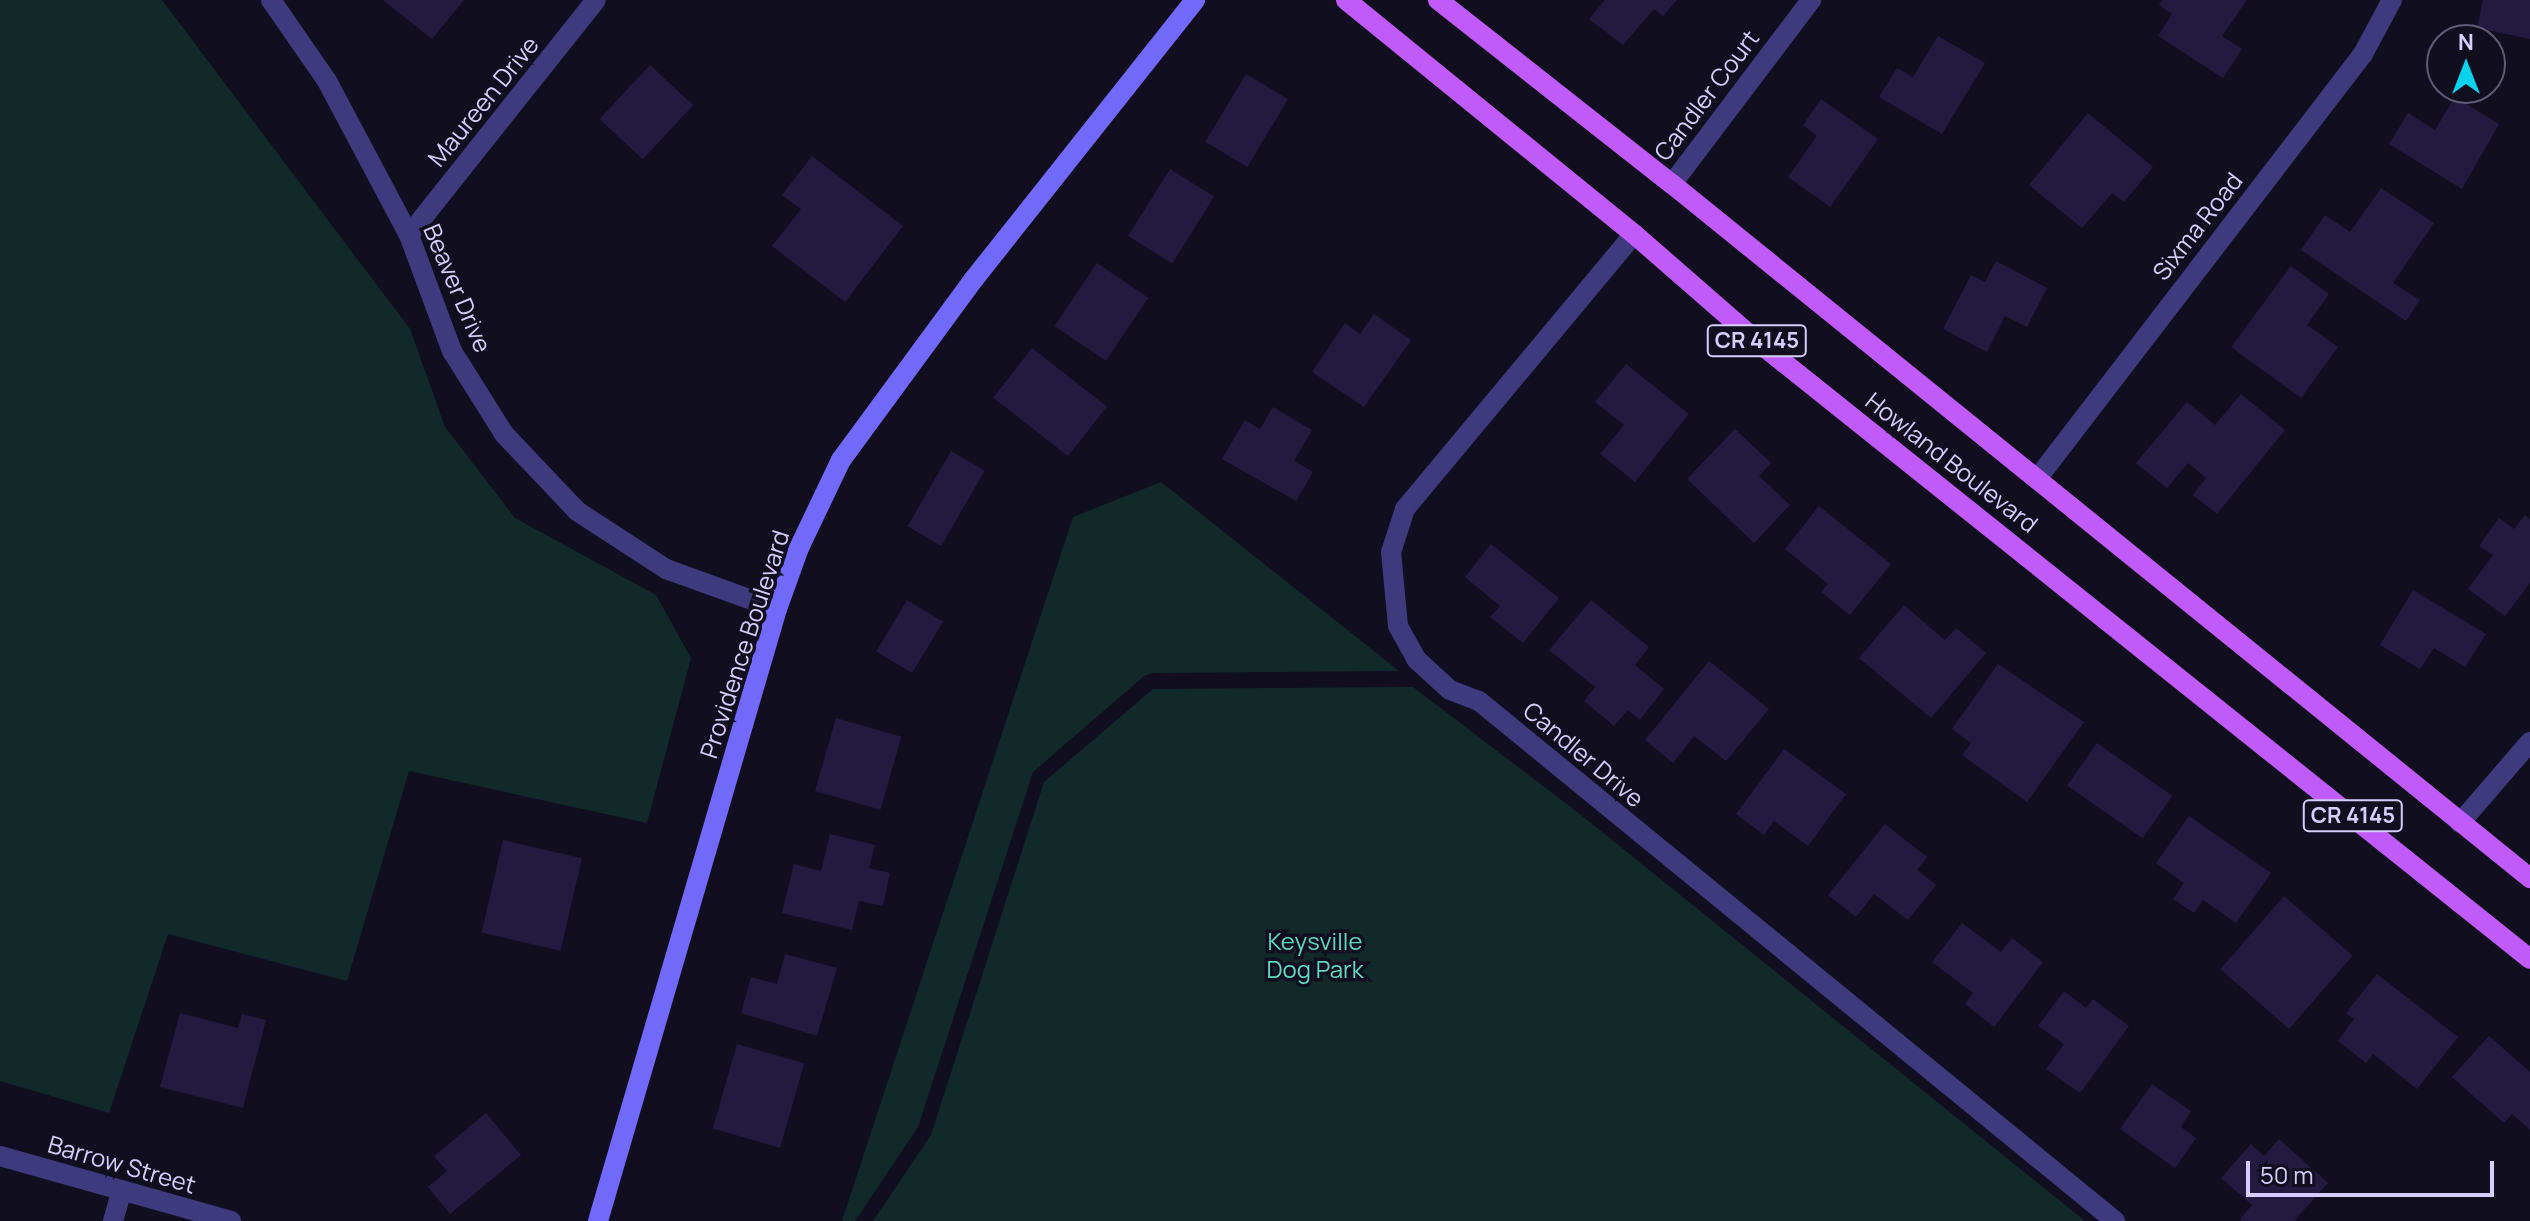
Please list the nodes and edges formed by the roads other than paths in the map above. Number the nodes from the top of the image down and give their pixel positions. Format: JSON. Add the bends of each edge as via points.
{"nodes":[{"id":1,"x":271,"y":0,"type":"edge"},
{"id":2,"x":596,"y":0,"type":"edge"},
{"id":3,"x":1195,"y":0,"type":"edge"},
{"id":4,"x":1346,"y":0,"type":"edge"},
{"id":5,"x":1438,"y":0,"type":"edge"},
{"id":6,"x":1811,"y":0,"type":"edge"},
{"id":7,"x":2392,"y":0,"type":"edge"},
{"id":8,"x":1672,"y":184,"type":"junction"},
{"id":9,"x":1634,"y":234,"type":"junction"},
{"id":10,"x":409,"y":235,"type":"junction"},
{"id":11,"x":2037,"y":479,"type":"junction"},
{"id":12,"x":777,"y":609,"type":"junction"},
{"id":13,"x":2530,"y":742,"type":"edge"},
{"id":14,"x":2460,"y":823,"type":"junction"},
{"id":15,"x":2530,"y":878,"type":"edge"},
{"id":16,"x":2530,"y":959,"type":"edge"},
{"id":17,"x":0,"y":1156,"type":"edge"},
{"id":18,"x":122,"y":1190,"type":"junction"},
{"id":19,"x":113,"y":1221,"type":"edge"},
{"id":20,"x":231,"y":1221,"type":"edge"},
{"id":21,"x":598,"y":1221,"type":"edge"},
{"id":22,"x":2115,"y":1221,"type":"edge"}],
"edges":[{"from":1,"to":10,"type":"street","name":"Beaver Drive","via":[[327,81]]},
{"from":2,"to":10,"type":"street","name":"Maureen Drive"},
{"from":3,"to":12,"type":"main road","name":"Providence Boulevard","via":[[974,279],[841,460]]},
{"from":4,"to":9,"type":"main road","name":"Howland Boulevard","number":"CR 4145"},
{"from":5,"to":8,"type":"main road","name":"Howland Boulevard","number":"CR 4145"},
{"from":6,"to":8,"type":"street","name":"Candler Court"},
{"from":7,"to":11,"type":"street","name":"Sixma Road","via":[[2363,54]]},
{"from":8,"to":11,"type":"main road","name":"Howland Boulevard","number":"CR 4145"},
{"from":9,"to":16,"type":"main road","name":"Howland Boulevard","number":"CR 4145","via":[[1758,342]]},
{"from":9,"to":22,"type":"street","name":"Candler Drive","via":[[1405,509],[1391,552],[1398,626],[1416,659],[1450,690],[1479,701]]},
{"from":10,"to":12,"type":"street","name":"Beaver Drive","via":[[452,351],[504,434],[577,511],[666,569]]},
{"from":11,"to":14,"type":"main road","name":"Howland Boulevard","number":"CR 4145"},
{"from":12,"to":21,"type":"main road","name":"Providence Boulevard"},
{"from":13,"to":14,"type":"street"},
{"from":14,"to":15,"type":"main road","name":"Howland Boulevard","number":"CR 4145"},
{"from":17,"to":18,"type":"street","name":"Barrow Street"},
{"from":18,"to":19,"type":"street"},
{"from":18,"to":20,"type":"street","name":"Barrow Street"}]}
